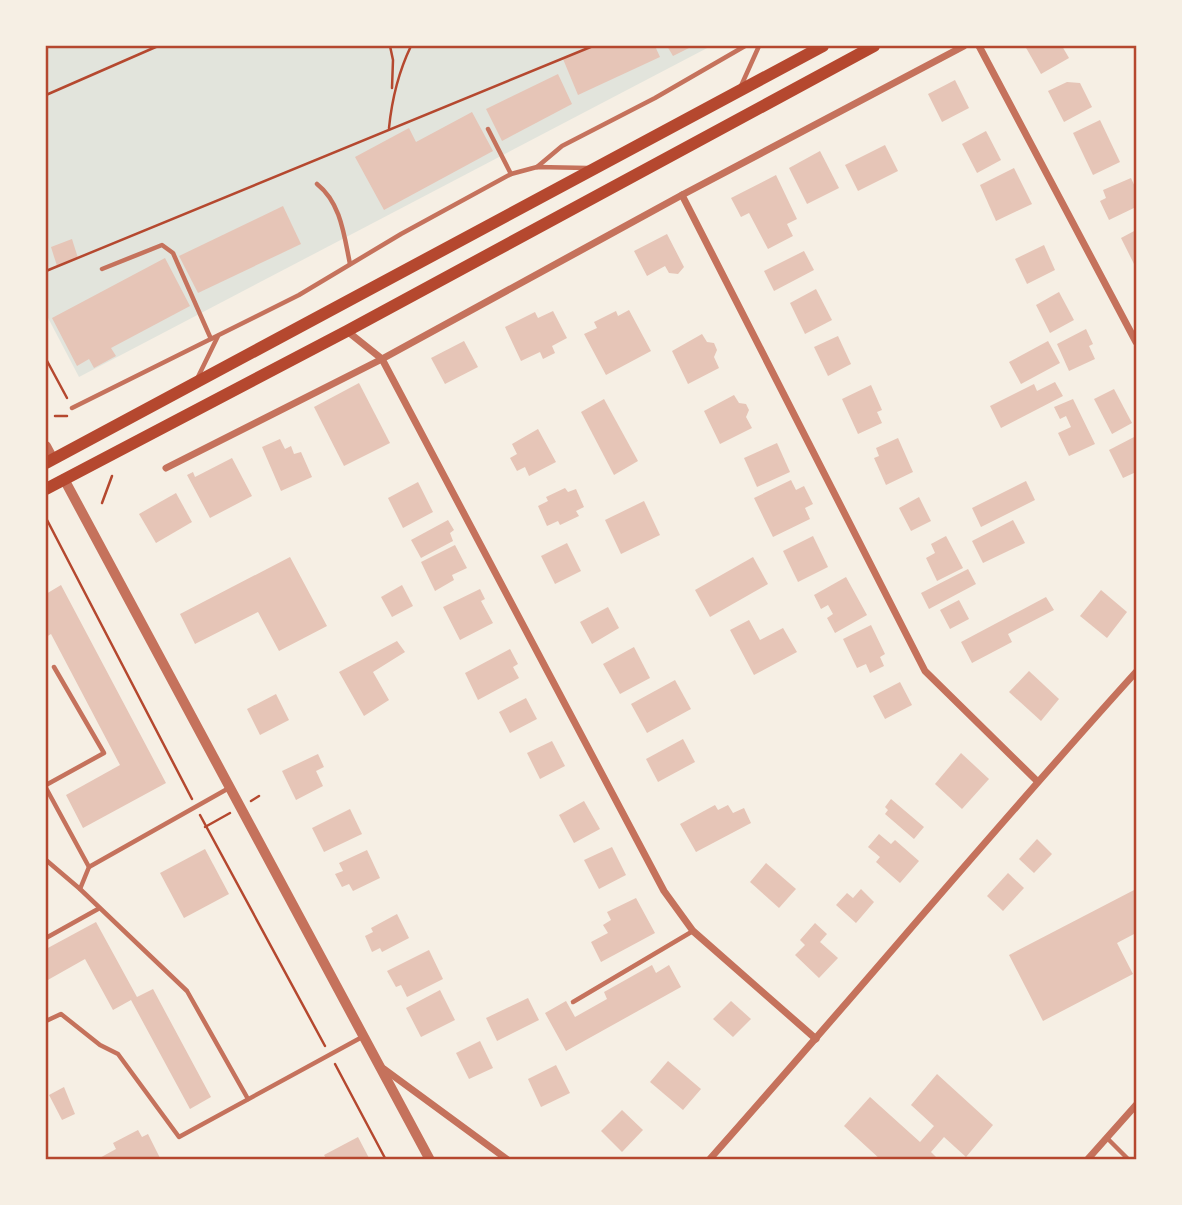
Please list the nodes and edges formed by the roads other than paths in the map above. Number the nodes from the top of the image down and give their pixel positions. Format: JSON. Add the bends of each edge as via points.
{"nodes":[{"id":1,"x":745,"y":46,"type":"edge"},
{"id":2,"x":759,"y":46,"type":"edge"},
{"id":3,"x":823,"y":46,"type":"edge"},
{"id":4,"x":874,"y":46,"type":"edge"},
{"id":5,"x":964,"y":46,"type":"edge"},
{"id":6,"x":979,"y":46,"type":"edge"},
{"id":7,"x":740,"y":90,"type":"junction"},
{"id":8,"x":488,"y":129,"type":"dead end"},
{"id":9,"x":537,"y":167,"type":"junction"},
{"id":10,"x":596,"y":168,"type":"junction"},
{"id":11,"x":511,"y":174,"type":"junction"},
{"id":12,"x":317,"y":184,"type":"dead end"},
{"id":13,"x":682,"y":195,"type":"junction"},
{"id":14,"x":350,"y":264,"type":"junction"},
{"id":15,"x":102,"y":269,"type":"dead end"},
{"id":16,"x":347,"y":331,"type":"junction"},
{"id":17,"x":218,"y":335,"type":"junction"},
{"id":18,"x":211,"y":339,"type":"junction"},
{"id":19,"x":1136,"y":342,"type":"edge"},
{"id":20,"x":382,"y":359,"type":"junction"},
{"id":21,"x":195,"y":382,"type":"junction"},
{"id":22,"x":72,"y":408,"type":"road end"},
{"id":23,"x":46,"y":446,"type":"edge"},
{"id":24,"x":49,"y":461,"type":"edge"},
{"id":25,"x":166,"y":468,"type":"dead end"},
{"id":26,"x":64,"y":480,"type":"junction"},
{"id":27,"x":46,"y":489,"type":"edge"},
{"id":28,"x":54,"y":667,"type":"dead end"},
{"id":29,"x":1136,"y":672,"type":"edge"},
{"id":30,"x":1037,"y":781,"type":"junction"},
{"id":31,"x":46,"y":787,"type":"edge"},
{"id":32,"x":230,"y":788,"type":"junction"},
{"id":33,"x":46,"y":860,"type":"edge"},
{"id":34,"x":89,"y":867,"type":"junction"},
{"id":35,"x":80,"y":889,"type":"junction"},
{"id":36,"x":99,"y":909,"type":"junction"},
{"id":37,"x":693,"y":931,"type":"junction"},
{"id":38,"x":46,"y":938,"type":"edge"},
{"id":39,"x":573,"y":1002,"type":"dead end"},
{"id":40,"x":46,"y":1021,"type":"edge"},
{"id":41,"x":364,"y":1036,"type":"junction"},
{"id":42,"x":816,"y":1039,"type":"junction"},
{"id":43,"x":380,"y":1067,"type":"junction"},
{"id":44,"x":248,"y":1099,"type":"junction"},
{"id":45,"x":1136,"y":1105,"type":"edge"},
{"id":46,"x":1107,"y":1138,"type":"junction"},
{"id":47,"x":430,"y":1160,"type":"edge"},
{"id":48,"x":508,"y":1160,"type":"edge"},
{"id":49,"x":709,"y":1160,"type":"edge"},
{"id":50,"x":1087,"y":1160,"type":"edge"},
{"id":51,"x":1129,"y":1160,"type":"edge"}],
"edges":[{"from":1,"to":9,"type":"lane","via":[[562,146]]},
{"from":2,"to":7,"type":"lane"},
{"from":3,"to":7,"type":"main road"},
{"from":4,"to":16,"type":"main road"},
{"from":5,"to":13,"type":"street"},
{"from":6,"to":19,"type":"street"},
{"from":7,"to":10,"type":"main road"},
{"from":8,"to":11,"type":"lane"},
{"from":9,"to":10,"type":"lane"},
{"from":9,"to":11,"type":"lane"},
{"from":10,"to":21,"type":"main road"},
{"from":11,"to":14,"type":"lane"},
{"from":12,"to":14,"type":"lane","via":[[336,208]]},
{"from":13,"to":20,"type":"street"},
{"from":13,"to":30,"type":"street","via":[[925,671]]},
{"from":14,"to":17,"type":"lane"},
{"from":15,"to":18,"type":"lane","via":[[162,244],[169,248]]},
{"from":16,"to":20,"type":"street"},
{"from":16,"to":26,"type":"main road"},
{"from":17,"to":18,"type":"lane"},
{"from":17,"to":21,"type":"lane"},
{"from":18,"to":22,"type":"lane"},
{"from":20,"to":25,"type":"street"},
{"from":20,"to":37,"type":"street","via":[[664,891]]},
{"from":21,"to":24,"type":"main road"},
{"from":23,"to":24,"type":"street"},
{"from":24,"to":26,"type":"main road"},
{"from":26,"to":27,"type":"main road"},
{"from":26,"to":32,"type":"street"},
{"from":28,"to":31,"type":"lane","via":[[104,754]]},
{"from":29,"to":30,"type":"street"},
{"from":30,"to":42,"type":"street"},
{"from":31,"to":34,"type":"lane"},
{"from":32,"to":34,"type":"lane"},
{"from":32,"to":41,"type":"street"},
{"from":33,"to":35,"type":"lane"},
{"from":34,"to":35,"type":"lane"},
{"from":35,"to":36,"type":"lane"},
{"from":36,"to":38,"type":"lane"},
{"from":36,"to":44,"type":"lane","via":[[187,991]]},
{"from":37,"to":39,"type":"lane"},
{"from":37,"to":42,"type":"street"},
{"from":40,"to":44,"type":"lane","via":[[61,1014],[118,1054],[179,1137]]},
{"from":41,"to":43,"type":"street"},
{"from":41,"to":44,"type":"lane"},
{"from":42,"to":49,"type":"street"},
{"from":43,"to":47,"type":"street"},
{"from":43,"to":48,"type":"street"},
{"from":45,"to":46,"type":"street"},
{"from":46,"to":50,"type":"street"},
{"from":46,"to":51,"type":"lane"}]}
